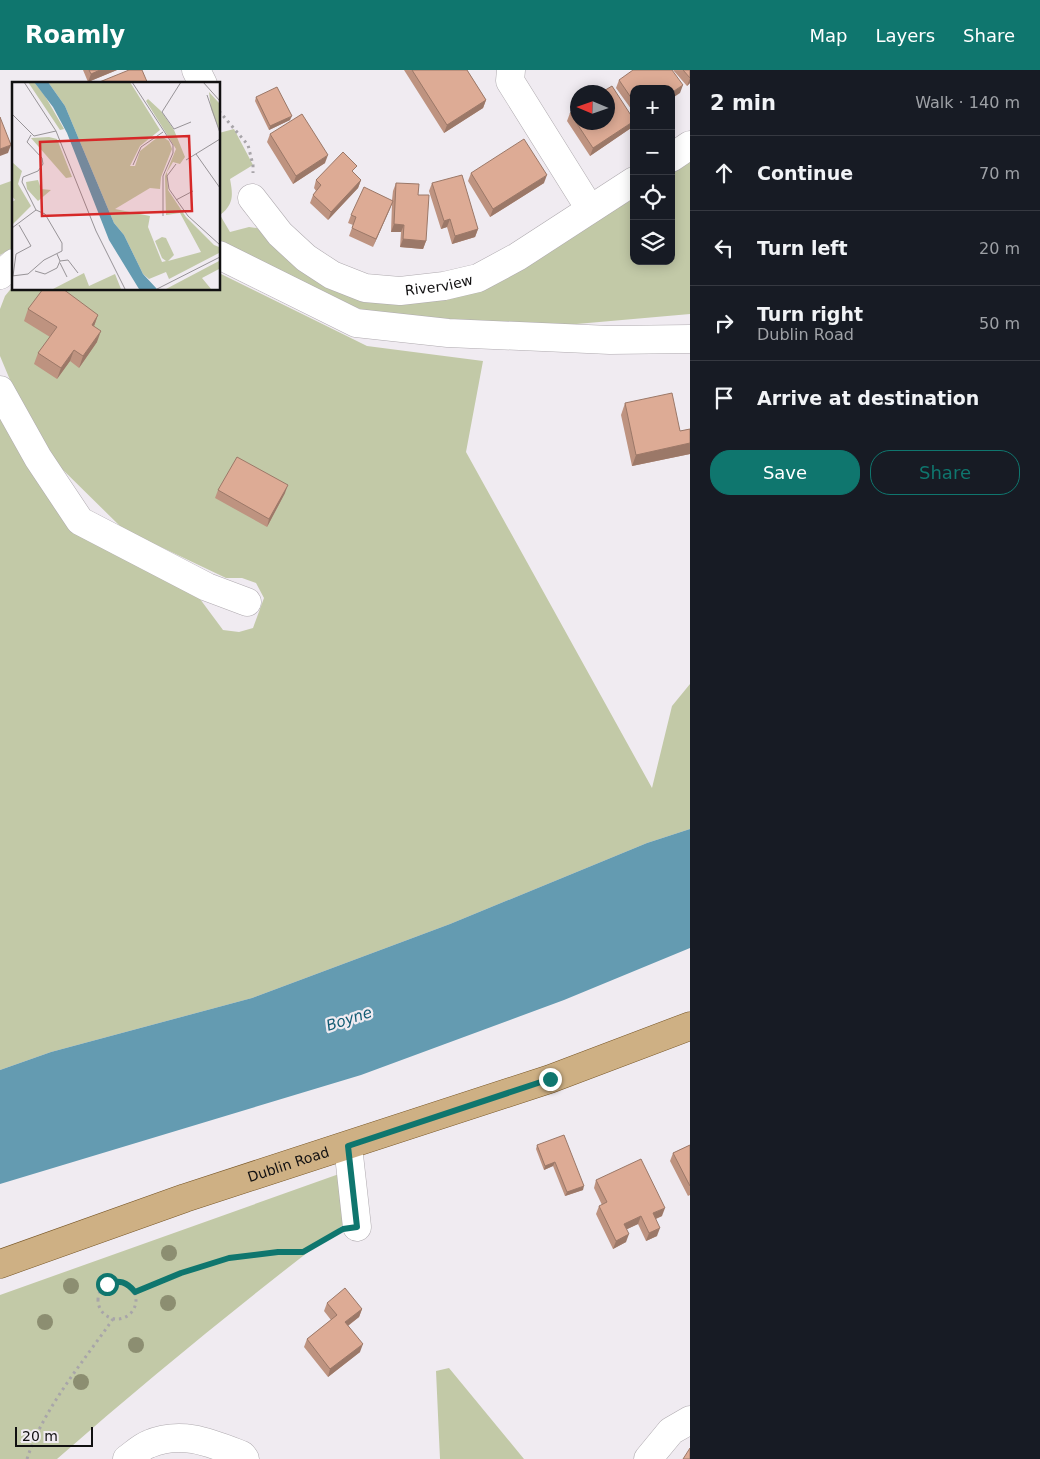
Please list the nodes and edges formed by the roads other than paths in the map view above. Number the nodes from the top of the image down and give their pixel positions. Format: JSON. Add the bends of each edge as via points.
{"nodes":[{"id":1,"x":196,"y":70,"type":"edge"},
{"id":2,"x":511,"y":70,"type":"edge"},
{"id":3,"x":202,"y":82,"type":"edge"},
{"id":4,"x":690,"y":145,"type":"edge"},
{"id":5,"x":675,"y":155,"type":"edge"},
{"id":6,"x":630,"y":184,"type":"edge"},
{"id":7,"x":252,"y":198,"type":"road end"},
{"id":8,"x":590,"y":209,"type":"junction"},
{"id":9,"x":220,"y":254,"type":"edge"},
{"id":10,"x":12,"y":265,"type":"edge"},
{"id":11,"x":0,"y":275,"type":"edge"},
{"id":12,"x":690,"y":339,"type":"edge"},
{"id":13,"x":0,"y":390,"type":"edge"},
{"id":14,"x":247,"y":602,"type":"dead end"},
{"id":15,"x":690,"y":1026,"type":"edge"},
{"id":16,"x":348,"y":1146,"type":"junction"},
{"id":17,"x":357,"y":1227,"type":"road end"},
{"id":18,"x":0,"y":1264,"type":"edge"},
{"id":19,"x":690,"y":1420,"type":"edge"},
{"id":20,"x":127,"y":1459,"type":"edge"},
{"id":21,"x":246,"y":1459,"type":"edge"},
{"id":22,"x":648,"y":1459,"type":"edge"}],
"edges":[{"from":1,"to":3,"type":"street"},
{"from":2,"to":8,"type":"street","via":[[510,81]]},
{"from":4,"to":5,"type":"street"},
{"from":6,"to":8,"type":"street","name":"Riverview"},
{"from":7,"to":8,"type":"street","name":"Riverview","via":[[280,234],[306,258],[332,275],[365,288],[400,291],[478,278],[516,258]]},
{"from":9,"to":12,"type":"street","via":[[356,322],[448,333],[610,340]]},
{"from":10,"to":11,"type":"street"},
{"from":13,"to":14,"type":"street","via":[[38,458],[80,521],[207,587]]},
{"from":15,"to":16,"type":"main road","name":"Dublin Road","via":[[550,1079]]},
{"from":16,"to":17,"type":"street"},
{"from":16,"to":18,"type":"main road","name":"Dublin Road","via":[[185,1198]]},
{"from":19,"to":22,"type":"street","via":[[671,1431]]},
{"from":20,"to":21,"type":"street","via":[[149,1444],[177,1437],[205,1440]]}]}
